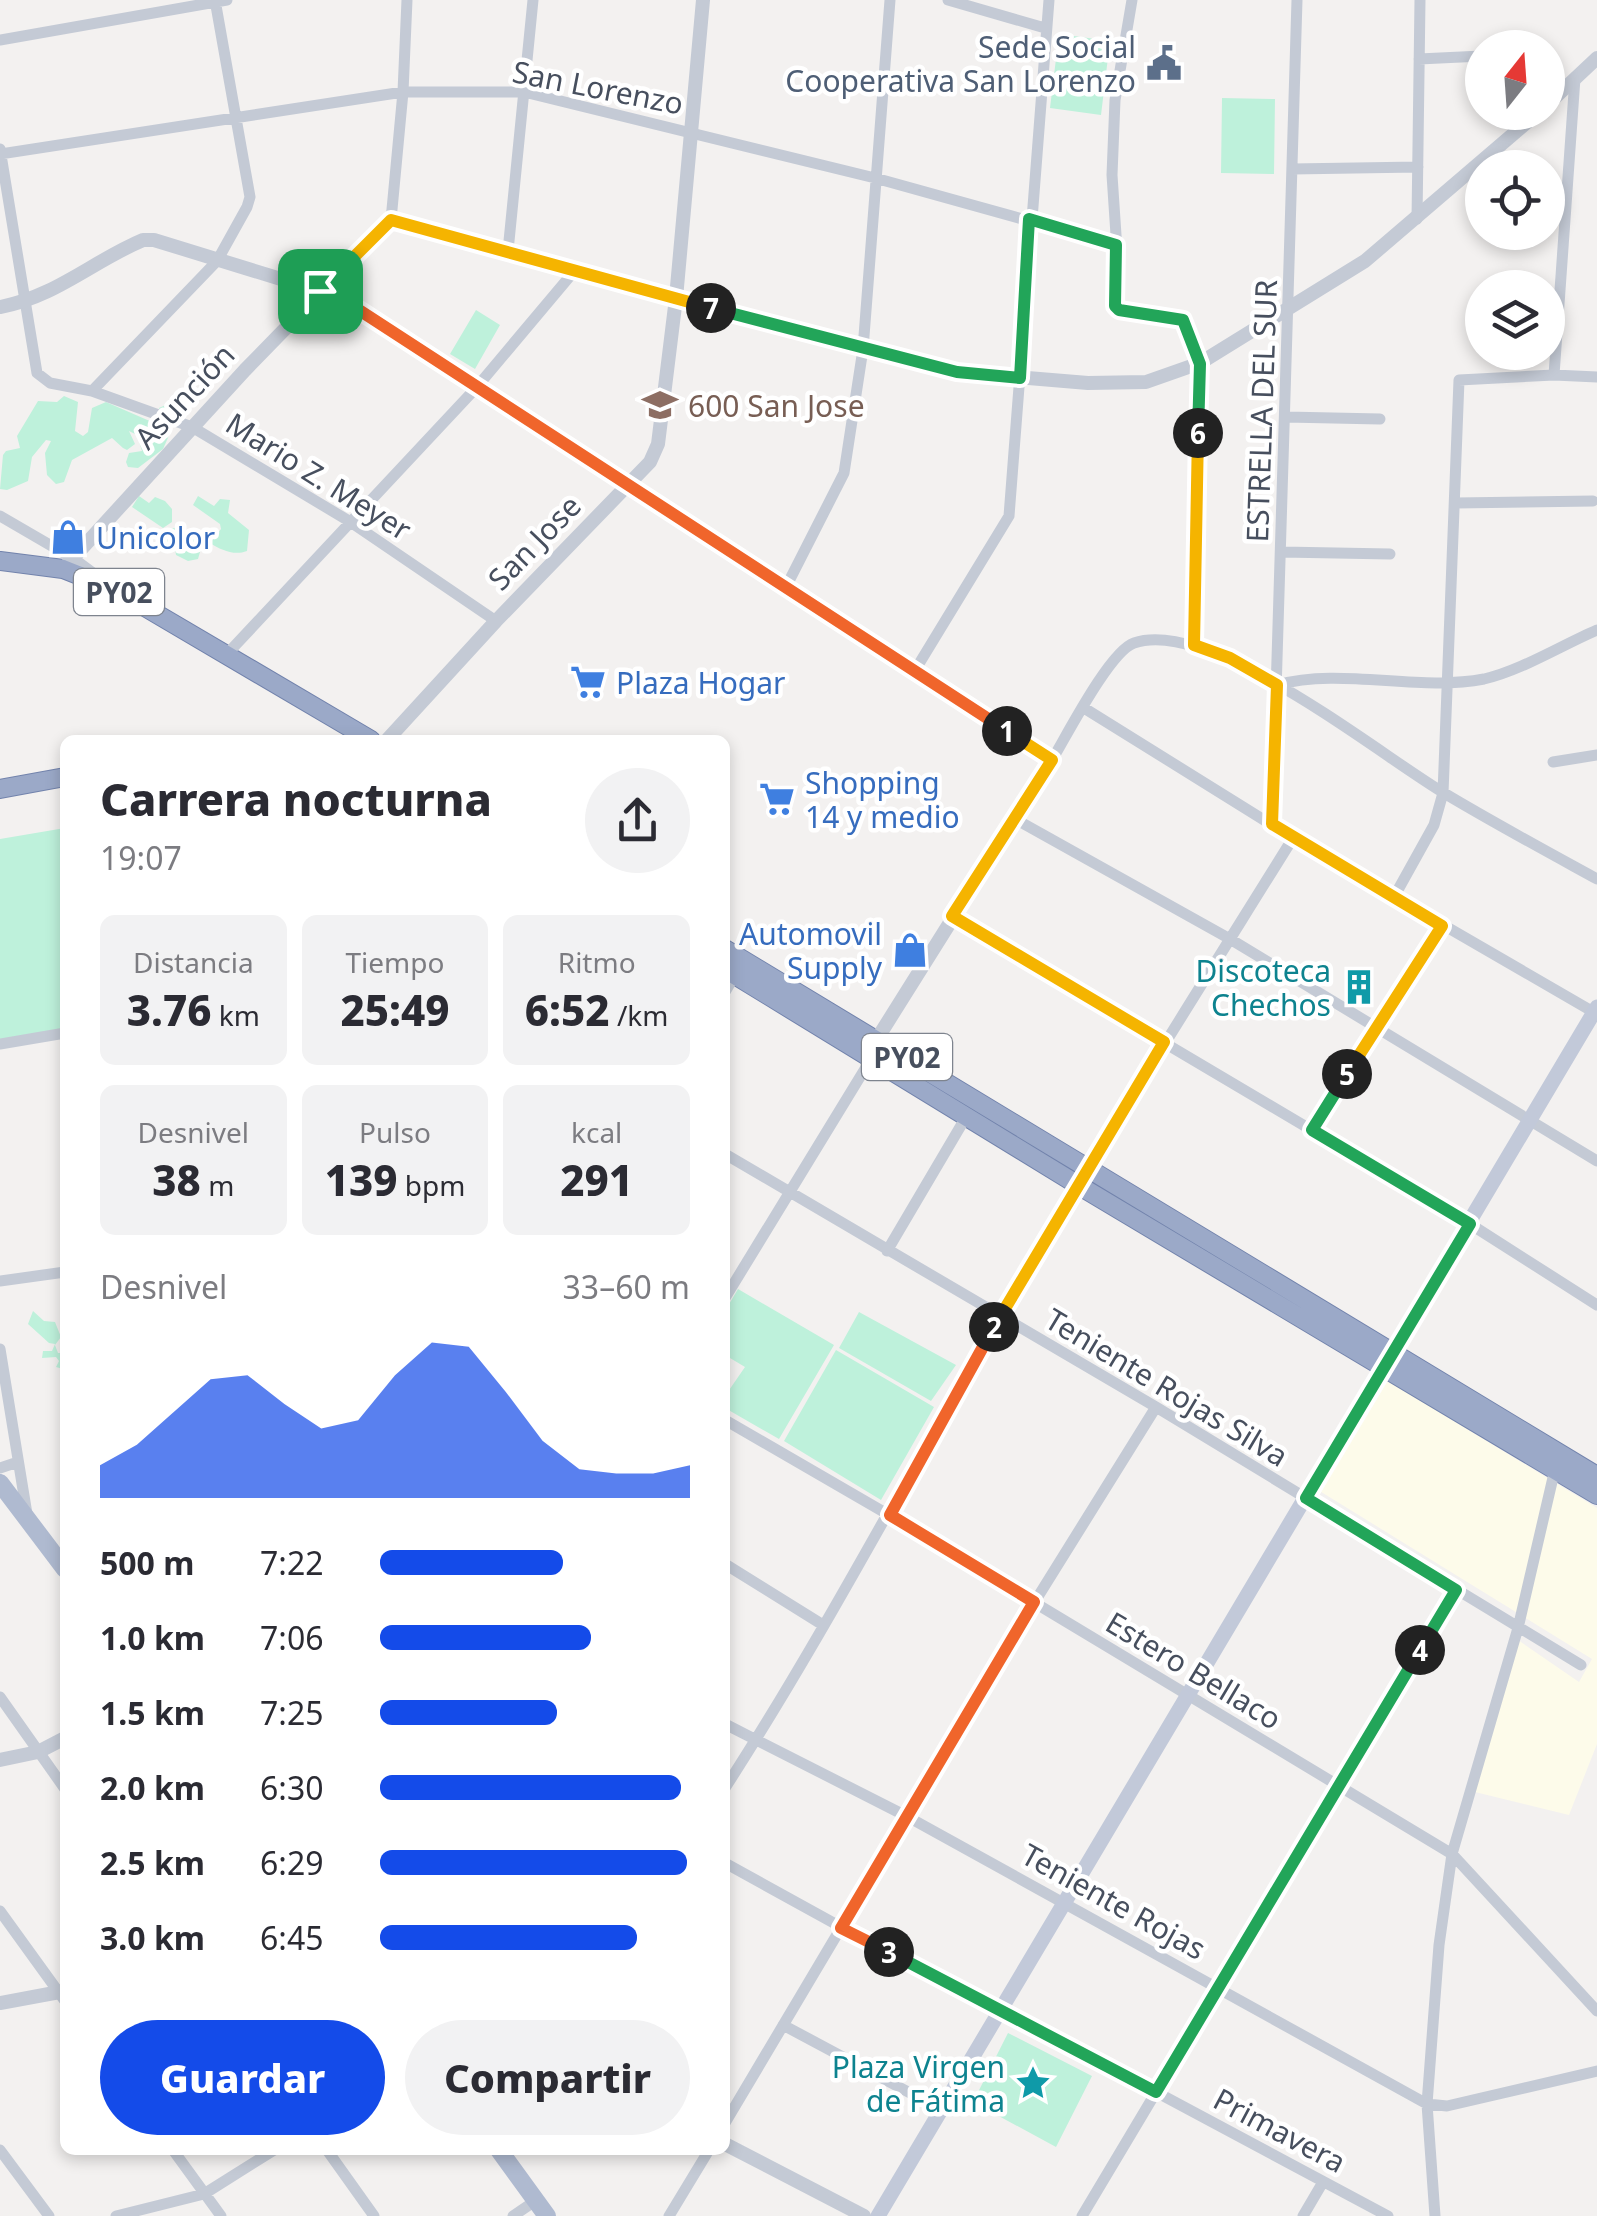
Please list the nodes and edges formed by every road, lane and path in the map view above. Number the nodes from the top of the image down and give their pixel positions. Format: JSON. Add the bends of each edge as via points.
{"nodes":[{"id":1,"x":407,"y":0,"type":"edge"},
{"id":2,"x":533,"y":0,"type":"edge"},
{"id":3,"x":702,"y":0,"type":"edge"},
{"id":4,"x":890,"y":0,"type":"edge"},
{"id":5,"x":948,"y":0,"type":"edge"},
{"id":6,"x":1049,"y":0,"type":"edge"},
{"id":7,"x":1132,"y":0,"type":"edge"},
{"id":8,"x":1297,"y":0,"type":"edge"},
{"id":9,"x":1420,"y":0,"type":"edge"},
{"id":10,"x":219,"y":1,"type":"edge"},
{"id":11,"x":1045,"y":28,"type":"junction"},
{"id":12,"x":0,"y":40,"type":"edge"},
{"id":13,"x":1465,"y":57,"type":"edge"},
{"id":14,"x":1597,"y":58,"type":"edge"},
{"id":15,"x":1419,"y":59,"type":"junction"},
{"id":16,"x":1574,"y":78,"type":"junction"},
{"id":17,"x":1565,"y":87,"type":"edge"},
{"id":18,"x":403,"y":92,"type":"junction"},
{"id":19,"x":524,"y":92,"type":"junction"},
{"id":20,"x":236,"y":118,"type":"junction"},
{"id":21,"x":1518,"y":130,"type":"edge"},
{"id":22,"x":690,"y":131,"type":"junction"},
{"id":23,"x":0,"y":152,"type":"edge"},
{"id":24,"x":1418,"y":167,"type":"junction"},
{"id":25,"x":1292,"y":169,"type":"junction"},
{"id":26,"x":875,"y":178,"type":"junction"},
{"id":27,"x":1029,"y":219,"type":"junction"},
{"id":28,"x":1417,"y":219,"type":"junction"},
{"id":29,"x":391,"y":220,"type":"junction"},
{"id":30,"x":1116,"y":245,"type":"junction"},
{"id":31,"x":508,"y":251,"type":"junction"},
{"id":32,"x":217,"y":261,"type":"junction"},
{"id":33,"x":576,"y":270,"type":"junction"},
{"id":34,"x":320,"y":291,"type":"junction"},
{"id":35,"x":676,"y":298,"type":"junction"},
{"id":36,"x":28,"y":302,"type":"junction"},
{"id":37,"x":0,"y":308,"type":"edge"},
{"id":38,"x":1290,"y":309,"type":"junction"},
{"id":39,"x":863,"y":349,"type":"junction"},
{"id":40,"x":1200,"y":364,"type":"junction"},
{"id":41,"x":1554,"y":374,"type":"junction"},
{"id":42,"x":1020,"y":378,"type":"junction"},
{"id":43,"x":1597,"y":378,"type":"edge"},
{"id":44,"x":476,"y":388,"type":"junction"},
{"id":45,"x":92,"y":391,"type":"junction"},
{"id":46,"x":1286,"y":417,"type":"junction"},
{"id":47,"x":1380,"y":419,"type":"dead end"},
{"id":48,"x":192,"y":427,"type":"junction"},
{"id":49,"x":628,"y":485,"type":"junction"},
{"id":50,"x":1593,"y":501,"type":"dead end"},
{"id":51,"x":1456,"y":503,"type":"junction"},
{"id":52,"x":0,"y":516,"type":"edge"},
{"id":53,"x":349,"y":521,"type":"junction"},
{"id":54,"x":1282,"y":552,"type":"junction"},
{"id":55,"x":1390,"y":554,"type":"dead end"},
{"id":56,"x":0,"y":561,"type":"edge"},
{"id":57,"x":68,"y":564,"type":"junction"},
{"id":58,"x":786,"y":587,"type":"junction"},
{"id":59,"x":496,"y":621,"type":"junction"},
{"id":60,"x":1597,"y":630,"type":"edge"},
{"id":61,"x":1194,"y":645,"type":"junction"},
{"id":62,"x":228,"y":653,"type":"junction"},
{"id":63,"x":914,"y":672,"type":"junction"},
{"id":64,"x":1449,"y":682,"type":"junction"},
{"id":65,"x":1277,"y":685,"type":"junction"},
{"id":66,"x":1084,"y":708,"type":"junction"},
{"id":67,"x":335,"y":719,"type":"junction"},
{"id":68,"x":333,"y":735,"type":"edge"},
{"id":69,"x":362,"y":735,"type":"edge"},
{"id":70,"x":393,"y":735,"type":"edge"},
{"id":71,"x":1597,"y":755,"type":"edge"},
{"id":72,"x":1052,"y":760,"type":"junction"},
{"id":73,"x":1552,"y":762,"type":"dead end"},
{"id":74,"x":60,"y":778,"type":"edge"},
{"id":75,"x":0,"y":789,"type":"edge"},
{"id":76,"x":1443,"y":793,"type":"junction"},
{"id":77,"x":1015,"y":819,"type":"junction"},
{"id":78,"x":1272,"y":824,"type":"junction"},
{"id":79,"x":1292,"y":838,"type":"junction"},
{"id":80,"x":1597,"y":879,"type":"edge"},
{"id":81,"x":1394,"y":897,"type":"junction"},
{"id":82,"x":952,"y":916,"type":"junction"},
{"id":83,"x":1442,"y":926,"type":"junction"},
{"id":84,"x":1230,"y":939,"type":"junction"},
{"id":85,"x":730,"y":952,"type":"edge"},
{"id":86,"x":730,"y":972,"type":"edge"},
{"id":87,"x":1596,"y":1011,"type":"edge"},
{"id":88,"x":1376,"y":1028,"type":"junction"},
{"id":89,"x":60,"y":1034,"type":"edge"},
{"id":90,"x":876,"y":1039,"type":"junction"},
{"id":91,"x":1164,"y":1042,"type":"junction"},
{"id":92,"x":0,"y":1044,"type":"edge"},
{"id":93,"x":870,"y":1058,"type":"junction"},
{"id":94,"x":966,"y":1117,"type":"junction"},
{"id":95,"x":1530,"y":1121,"type":"junction"},
{"id":96,"x":1312,"y":1130,"type":"junction"},
{"id":97,"x":730,"y":1157,"type":"edge"},
{"id":98,"x":1597,"y":1161,"type":"edge"},
{"id":99,"x":1083,"y":1177,"type":"junction"},
{"id":100,"x":788,"y":1192,"type":"junction"},
{"id":101,"x":1470,"y":1224,"type":"junction"},
{"id":102,"x":887,"y":1250,"type":"junction"},
{"id":103,"x":60,"y":1273,"type":"edge"},
{"id":104,"x":0,"y":1281,"type":"edge"},
{"id":105,"x":730,"y":1290,"type":"edge"},
{"id":106,"x":1597,"y":1305,"type":"edge"},
{"id":107,"x":1000,"y":1317,"type":"junction"},
{"id":108,"x":0,"y":1349,"type":"edge"},
{"id":109,"x":1386,"y":1359,"type":"junction"},
{"id":110,"x":1156,"y":1407,"type":"junction"},
{"id":111,"x":730,"y":1423,"type":"edge"},
{"id":112,"x":18,"y":1462,"type":"junction"},
{"id":113,"x":0,"y":1468,"type":"edge"},
{"id":114,"x":1555,"y":1470,"type":"junction"},
{"id":115,"x":1595,"y":1471,"type":"edge"},
{"id":116,"x":0,"y":1484,"type":"edge"},
{"id":117,"x":1597,"y":1495,"type":"edge"},
{"id":118,"x":1306,"y":1498,"type":"junction"},
{"id":119,"x":890,"y":1515,"type":"junction"},
{"id":120,"x":28,"y":1518,"type":"junction"},
{"id":121,"x":60,"y":1562,"type":"edge"},
{"id":122,"x":730,"y":1567,"type":"edge"},
{"id":123,"x":1456,"y":1590,"type":"junction"},
{"id":124,"x":1034,"y":1602,"type":"junction"},
{"id":125,"x":823,"y":1624,"type":"junction"},
{"id":126,"x":1518,"y":1628,"type":"junction"},
{"id":127,"x":1581,"y":1665,"type":"dead end"},
{"id":128,"x":1186,"y":1694,"type":"junction"},
{"id":129,"x":0,"y":1697,"type":"edge"},
{"id":130,"x":730,"y":1727,"type":"edge"},
{"id":131,"x":755,"y":1740,"type":"junction"},
{"id":132,"x":60,"y":1741,"type":"edge"},
{"id":133,"x":38,"y":1752,"type":"junction"},
{"id":134,"x":0,"y":1760,"type":"edge"},
{"id":135,"x":730,"y":1780,"type":"edge"},
{"id":136,"x":60,"y":1782,"type":"edge"},
{"id":137,"x":1339,"y":1788,"type":"junction"},
{"id":138,"x":908,"y":1817,"type":"junction"},
{"id":139,"x":1452,"y":1854,"type":"junction"},
{"id":140,"x":730,"y":1866,"type":"edge"},
{"id":141,"x":1064,"y":1902,"type":"junction"},
{"id":142,"x":0,"y":1911,"type":"edge"},
{"id":143,"x":841,"y":1928,"type":"junction"},
{"id":144,"x":1218,"y":1987,"type":"junction"},
{"id":145,"x":60,"y":1991,"type":"edge"},
{"id":146,"x":60,"y":1995,"type":"edge"},
{"id":147,"x":0,"y":2003,"type":"edge"},
{"id":148,"x":999,"y":2008,"type":"junction"},
{"id":149,"x":1597,"y":2011,"type":"edge"},
{"id":150,"x":783,"y":2025,"type":"junction"},
{"id":151,"x":1597,"y":2071,"type":"edge"},
{"id":152,"x":1156,"y":2092,"type":"junction"},
{"id":153,"x":1427,"y":2104,"type":"junction"},
{"id":154,"x":940,"y":2109,"type":"junction"},
{"id":155,"x":730,"y":2115,"type":"edge"},
{"id":156,"x":730,"y":2147,"type":"edge"},
{"id":157,"x":0,"y":2150,"type":"edge"},
{"id":158,"x":177,"y":2155,"type":"edge"},
{"id":159,"x":266,"y":2155,"type":"edge"},
{"id":160,"x":331,"y":2155,"type":"edge"},
{"id":161,"x":503,"y":2155,"type":"edge"},
{"id":162,"x":706,"y":2155,"type":"edge"},
{"id":163,"x":1323,"y":2182,"type":"junction"},
{"id":164,"x":204,"y":2194,"type":"junction"},
{"id":165,"x":534,"y":2201,"type":"junction"},
{"id":166,"x":49,"y":2216,"type":"edge"},
{"id":167,"x":116,"y":2216,"type":"edge"},
{"id":168,"x":221,"y":2216,"type":"edge"},
{"id":169,"x":374,"y":2216,"type":"edge"},
{"id":170,"x":513,"y":2216,"type":"edge"},
{"id":171,"x":547,"y":2216,"type":"edge"},
{"id":172,"x":669,"y":2216,"type":"edge"},
{"id":173,"x":864,"y":2216,"type":"edge"},
{"id":174,"x":878,"y":2216,"type":"edge"},
{"id":175,"x":1082,"y":2216,"type":"edge"},
{"id":176,"x":1304,"y":2216,"type":"edge"},
{"id":177,"x":1388,"y":2216,"type":"edge"},
{"id":178,"x":1435,"y":2216,"type":"edge"}],
"edges":[{"from":1,"to":18,"type":"street"},
{"from":2,"to":19,"type":"street"},
{"from":3,"to":22,"type":"street","name":"San Jose"},
{"from":4,"to":26,"type":"street"},
{"from":5,"to":11,"type":"street"},
{"from":6,"to":11,"type":"street"},
{"from":7,"to":30,"type":"street","via":[[1115,100]]},
{"from":8,"to":25,"type":"street","name":"ESTRELLA DEL SUR"},
{"from":9,"to":15,"type":"street"},
{"from":10,"to":12,"type":"street"},
{"from":10,"to":20,"type":"street"},
{"from":11,"to":27,"type":"street"},
{"from":13,"to":15,"type":"street"},
{"from":14,"to":16,"type":"street"},
{"from":15,"to":24,"type":"street"},
{"from":16,"to":17,"type":"street"},
{"from":16,"to":41,"type":"street"},
{"from":18,"to":19,"type":"street","name":"San Lorenzo"},
{"from":18,"to":20,"type":"street","name":"San Lorenzo"},
{"from":18,"to":29,"type":"street"},
{"from":19,"to":22,"type":"street","name":"San Lorenzo"},
{"from":19,"to":31,"type":"street"},
{"from":20,"to":23,"type":"street","name":"San Lorenzo"},
{"from":20,"to":32,"type":"street","via":[[250,198]]},
{"from":21,"to":28,"type":"street"},
{"from":22,"to":26,"type":"street","name":"San Lorenzo"},
{"from":22,"to":35,"type":"street","name":"San Jose"},
{"from":23,"to":36,"type":"street","name":"Mario Z. Meyer"},
{"from":24,"to":25,"type":"street"},
{"from":24,"to":28,"type":"street"},
{"from":25,"to":38,"type":"street","name":"ESTRELLA DEL SUR"},
{"from":26,"to":27,"type":"street","name":"San Lorenzo"},
{"from":26,"to":39,"type":"street"},
{"from":27,"to":30,"type":"street","name":"San Lorenzo"},
{"from":27,"to":42,"type":"street"},
{"from":28,"to":38,"type":"street"},
{"from":29,"to":31,"type":"street"},
{"from":29,"to":34,"type":"street","name":"Asunción"},
{"from":30,"to":40,"type":"street","via":[[1115,306],[1182,319]]},
{"from":31,"to":33,"type":"street"},
{"from":32,"to":34,"type":"street"},
{"from":32,"to":36,"type":"street","via":[[143,240]]},
{"from":32,"to":45,"type":"street"},
{"from":33,"to":35,"type":"street"},
{"from":33,"to":44,"type":"street"},
{"from":34,"to":44,"type":"street"},
{"from":34,"to":48,"type":"street","name":"Asunción"},
{"from":35,"to":39,"type":"street"},
{"from":35,"to":49,"type":"street","name":"San Jose","via":[[658,444]]},
{"from":36,"to":37,"type":"street"},
{"from":36,"to":45,"type":"street","name":"Mario Z. Meyer","via":[[38,374]]},
{"from":38,"to":40,"type":"street"},
{"from":38,"to":46,"type":"street","name":"ESTRELLA DEL SUR"},
{"from":39,"to":42,"type":"street","via":[[957,372]]},
{"from":39,"to":58,"type":"street","via":[[844,473]]},
{"from":40,"to":42,"type":"street","via":[[1146,382]]},
{"from":40,"to":61,"type":"street"},
{"from":41,"to":43,"type":"street"},
{"from":41,"to":51,"type":"street","via":[[1458,380]]},
{"from":42,"to":63,"type":"street","via":[[1009,516]]},
{"from":44,"to":49,"type":"street"},
{"from":44,"to":53,"type":"street"},
{"from":45,"to":48,"type":"street","name":"Mario Z. Meyer"},
{"from":46,"to":47,"type":"street"},
{"from":46,"to":54,"type":"street","name":"ESTRELLA DEL SUR"},
{"from":48,"to":53,"type":"street","name":"Mario Z. Meyer"},
{"from":48,"to":57,"type":"street","name":"Asunción"},
{"from":49,"to":58,"type":"street"},
{"from":49,"to":59,"type":"street","name":"San Jose"},
{"from":50,"to":51,"type":"street"},
{"from":51,"to":64,"type":"street"},
{"from":52,"to":57,"type":"street"},
{"from":53,"to":59,"type":"street","name":"Mario Z. Meyer"},
{"from":53,"to":62,"type":"street"},
{"from":54,"to":55,"type":"street"},
{"from":54,"to":65,"type":"street","name":"ESTRELLA DEL SUR"},
{"from":56,"to":57,"type":"highway","number":"PY02"},
{"from":57,"to":62,"type":"highway","number":"PY02"},
{"from":58,"to":63,"type":"street"},
{"from":59,"to":70,"type":"street","name":"San Jose"},
{"from":60,"to":64,"type":"street","via":[[1486,678]]},
{"from":61,"to":65,"type":"street"},
{"from":61,"to":66,"type":"street","via":[[1130,644]]},
{"from":62,"to":67,"type":"highway","number":"PY02"},
{"from":63,"to":72,"type":"street"},
{"from":64,"to":65,"type":"street"},
{"from":64,"to":76,"type":"street"},
{"from":65,"to":76,"type":"street"},
{"from":65,"to":78,"type":"street","name":"ESTRELLA DEL SUR"},
{"from":66,"to":72,"type":"street"},
{"from":66,"to":78,"type":"street"},
{"from":67,"to":68,"type":"highway"},
{"from":67,"to":69,"type":"highway","number":"PY02"},
{"from":71,"to":73,"type":"street"},
{"from":72,"to":77,"type":"street"},
{"from":74,"to":75,"type":"highway"},
{"from":76,"to":80,"type":"street"},
{"from":76,"to":81,"type":"street","via":[[1434,824]]},
{"from":77,"to":82,"type":"street"},
{"from":77,"to":84,"type":"street"},
{"from":78,"to":79,"type":"street"},
{"from":79,"to":81,"type":"street"},
{"from":79,"to":84,"type":"street"},
{"from":81,"to":83,"type":"street"},
{"from":82,"to":90,"type":"street"},
{"from":82,"to":91,"type":"street"},
{"from":83,"to":87,"type":"street"},
{"from":83,"to":88,"type":"street"},
{"from":84,"to":88,"type":"street"},
{"from":84,"to":91,"type":"street"},
{"from":85,"to":90,"type":"highway","number":"PY02"},
{"from":86,"to":93,"type":"highway","number":"PY02"},
{"from":87,"to":95,"type":"main road"},
{"from":88,"to":95,"type":"street"},
{"from":88,"to":96,"type":"street"},
{"from":89,"to":92,"type":"street"},
{"from":90,"to":99,"type":"highway","number":"PY02"},
{"from":91,"to":96,"type":"street"},
{"from":91,"to":99,"type":"street"},
{"from":93,"to":94,"type":"highway","number":"PY02"},
{"from":93,"to":100,"type":"street"},
{"from":94,"to":99,"type":"highway","number":"PY02"},
{"from":94,"to":102,"type":"street"},
{"from":95,"to":98,"type":"street"},
{"from":95,"to":101,"type":"main road"},
{"from":96,"to":101,"type":"street"},
{"from":97,"to":100,"type":"street","name":"Teniente Rojas Silva"},
{"from":99,"to":107,"type":"street"},
{"from":99,"to":109,"type":"highway","number":"PY02"},
{"from":100,"to":102,"type":"street","name":"Teniente Rojas Silva"},
{"from":100,"to":105,"type":"street"},
{"from":101,"to":106,"type":"street"},
{"from":101,"to":109,"type":"main road"},
{"from":102,"to":107,"type":"street","name":"Teniente Rojas Silva"},
{"from":103,"to":104,"type":"street"},
{"from":107,"to":110,"type":"street","name":"Teniente Rojas Silva"},
{"from":107,"to":119,"type":"street"},
{"from":108,"to":112,"type":"street"},
{"from":109,"to":114,"type":"highway","number":"PY02"},
{"from":109,"to":115,"type":"highway","number":"PY02"},
{"from":109,"to":118,"type":"main road"},
{"from":110,"to":118,"type":"street","name":"Teniente Rojas Silva"},
{"from":110,"to":124,"type":"street"},
{"from":111,"to":119,"type":"street","name":"Estero Bellaco"},
{"from":112,"to":113,"type":"street"},
{"from":112,"to":120,"type":"street"},
{"from":114,"to":117,"type":"highway","number":"PY02"},
{"from":114,"to":126,"type":"street"},
{"from":116,"to":120,"type":"main road"},
{"from":118,"to":123,"type":"street","name":"Teniente Rojas Silva"},
{"from":118,"to":128,"type":"main road"},
{"from":119,"to":124,"type":"street","name":"Estero Bellaco"},
{"from":119,"to":125,"type":"street"},
{"from":120,"to":121,"type":"main road"},
{"from":122,"to":125,"type":"street"},
{"from":123,"to":126,"type":"street","name":"Teniente Rojas Silva"},
{"from":123,"to":137,"type":"street"},
{"from":124,"to":128,"type":"street","name":"Estero Bellaco"},
{"from":124,"to":138,"type":"street"},
{"from":125,"to":131,"type":"street"},
{"from":126,"to":127,"type":"street","name":"Teniente Rojas Silva"},
{"from":126,"to":139,"type":"street"},
{"from":128,"to":137,"type":"street","name":"Estero Bellaco"},
{"from":128,"to":141,"type":"main road"},
{"from":129,"to":133,"type":"street"},
{"from":130,"to":131,"type":"street","name":"Teniente Rojas"},
{"from":131,"to":135,"type":"street"},
{"from":131,"to":138,"type":"street","name":"Teniente Rojas"},
{"from":132,"to":133,"type":"street"},
{"from":133,"to":134,"type":"street"},
{"from":133,"to":136,"type":"street"},
{"from":137,"to":139,"type":"street","name":"Estero Bellaco"},
{"from":137,"to":144,"type":"street"},
{"from":138,"to":141,"type":"street","name":"Teniente Rojas"},
{"from":138,"to":143,"type":"street"},
{"from":139,"to":149,"type":"street","name":"Estero Bellaco"},
{"from":139,"to":153,"type":"street"},
{"from":140,"to":143,"type":"street","name":"Primavera"},
{"from":141,"to":144,"type":"street","name":"Teniente Rojas"},
{"from":141,"to":148,"type":"main road"},
{"from":142,"to":145,"type":"street"},
{"from":143,"to":148,"type":"street","name":"Primavera"},
{"from":143,"to":150,"type":"street"},
{"from":144,"to":152,"type":"street"},
{"from":144,"to":153,"type":"street","name":"Teniente Rojas"},
{"from":146,"to":147,"type":"street"},
{"from":148,"to":152,"type":"street","name":"Primavera"},
{"from":148,"to":154,"type":"main road"},
{"from":150,"to":154,"type":"street"},
{"from":150,"to":155,"type":"street"},
{"from":151,"to":153,"type":"street","via":[[1446,2106]]},
{"from":152,"to":163,"type":"street","name":"Primavera"},
{"from":152,"to":175,"type":"street"},
{"from":153,"to":178,"type":"street"},
{"from":154,"to":174,"type":"main road"},
{"from":156,"to":173,"type":"street"},
{"from":157,"to":166,"type":"street"},
{"from":158,"to":164,"type":"street"},
{"from":159,"to":164,"type":"street"},
{"from":160,"to":169,"type":"street"},
{"from":161,"to":165,"type":"main road"},
{"from":162,"to":172,"type":"street"},
{"from":163,"to":176,"type":"street"},
{"from":163,"to":177,"type":"street","name":"Primavera"},
{"from":164,"to":167,"type":"street"},
{"from":164,"to":168,"type":"street"},
{"from":165,"to":170,"type":"street"},
{"from":165,"to":171,"type":"main road"}]}
